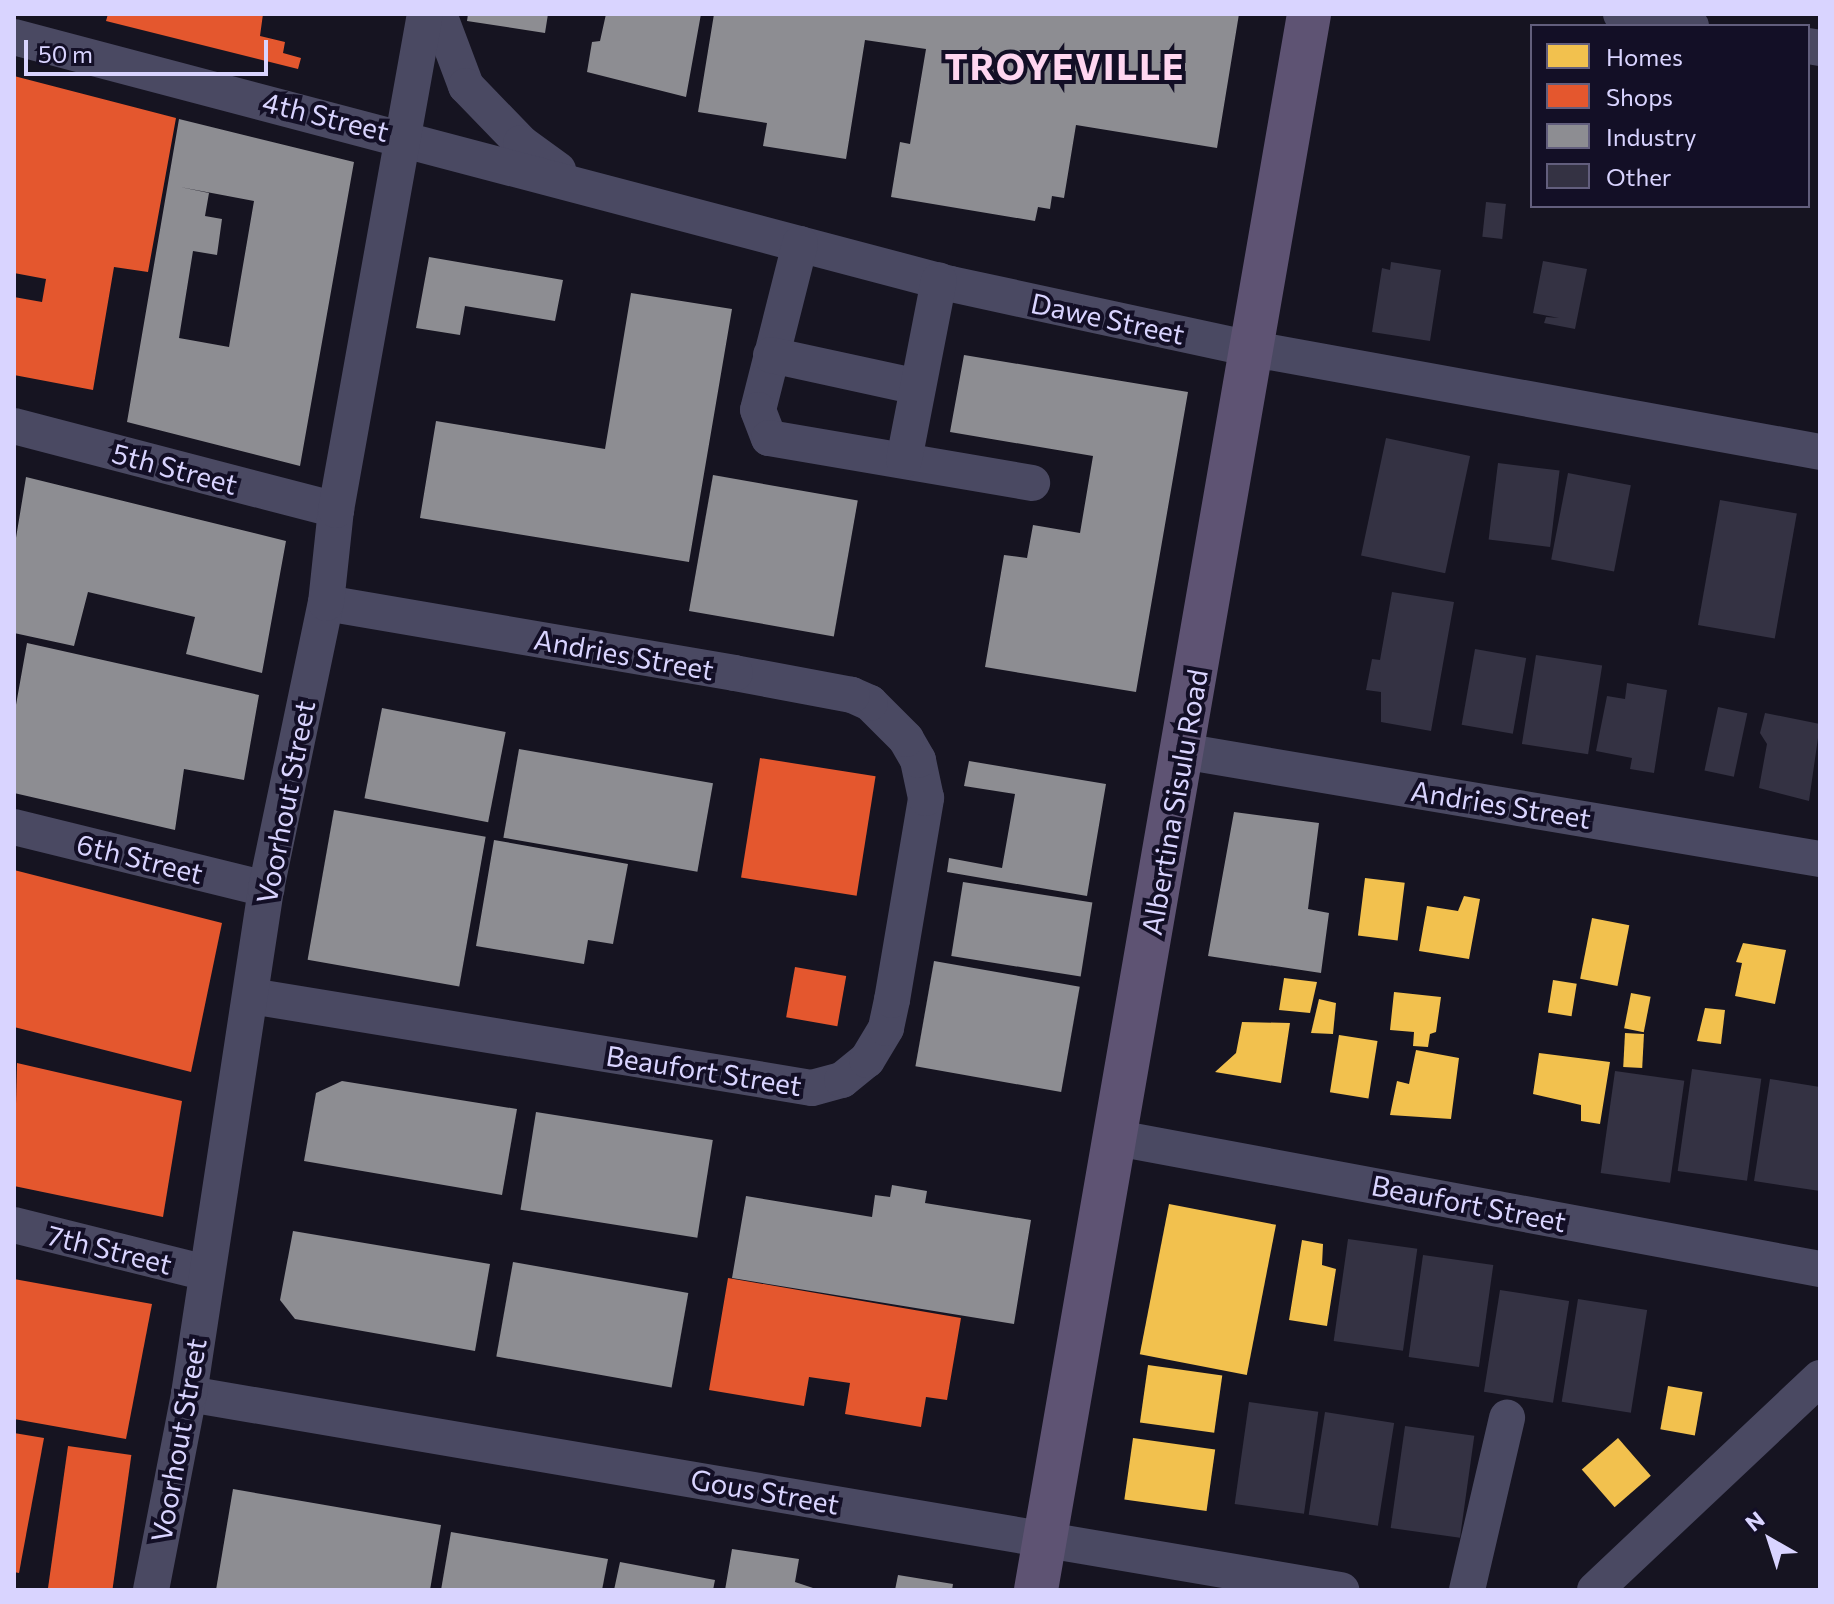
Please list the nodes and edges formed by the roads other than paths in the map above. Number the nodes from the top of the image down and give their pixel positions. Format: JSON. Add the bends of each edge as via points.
{"nodes":[{"id":1,"x":425,"y":14,"type":"edge"},
{"id":2,"x":439,"y":14,"type":"edge"},
{"id":3,"x":1309,"y":14,"type":"edge"},
{"id":4,"x":1621,"y":14,"type":"edge"},
{"id":5,"x":1679,"y":24,"type":"edge"},
{"id":6,"x":14,"y":37,"type":"edge"},
{"id":7,"x":406,"y":136,"type":"junction"},
{"id":8,"x":576,"y":182,"type":"junction"},
{"id":9,"x":800,"y":244,"type":"junction"},
{"id":10,"x":939,"y":280,"type":"junction"},
{"id":11,"x":1248,"y":348,"type":"junction"},
{"id":12,"x":771,"y":355,"type":"junction"},
{"id":13,"x":918,"y":387,"type":"junction"},
{"id":14,"x":14,"y":426,"type":"edge"},
{"id":15,"x":1820,"y":452,"type":"edge"},
{"id":16,"x":904,"y":460,"type":"junction"},
{"id":17,"x":1032,"y":483,"type":"dead end"},
{"id":18,"x":336,"y":510,"type":"junction"},
{"id":19,"x":326,"y":603,"type":"junction"},
{"id":20,"x":906,"y":739,"type":"joint"},
{"id":21,"x":1182,"y":751,"type":"junction"},
{"id":22,"x":14,"y":827,"type":"edge"},
{"id":23,"x":1820,"y":859,"type":"edge"},
{"id":24,"x":266,"y":889,"type":"junction"},
{"id":25,"x":251,"y":996,"type":"junction"},
{"id":26,"x":1117,"y":1138,"type":"junction"},
{"id":27,"x":14,"y":1225,"type":"edge"},
{"id":28,"x":1820,"y":1269,"type":"edge"},
{"id":29,"x":206,"y":1273,"type":"junction"},
{"id":30,"x":1820,"y":1378,"type":"edge"},
{"id":31,"x":189,"y":1394,"type":"junction"},
{"id":32,"x":1507,"y":1418,"type":"dead end"},
{"id":33,"x":1044,"y":1538,"type":"junction"},
{"id":34,"x":151,"y":1590,"type":"edge"},
{"id":35,"x":1036,"y":1590,"type":"edge"},
{"id":36,"x":1341,"y":1590,"type":"edge"},
{"id":37,"x":1467,"y":1590,"type":"edge"},
{"id":38,"x":1595,"y":1590,"type":"edge"}],
"edges":[{"from":1,"to":7,"type":"street","name":"Voorhout Street"},
{"from":2,"to":8,"type":"street","via":[[466,86],[521,143]]},
{"from":3,"to":11,"type":"main road","name":"Albertina Sisulu Road"},
{"from":4,"to":5,"type":"street"},
{"from":6,"to":7,"type":"street","name":"4th Street"},
{"from":7,"to":8,"type":"street","name":"Dawe Street"},
{"from":7,"to":18,"type":"street","name":"Voorhout Street"},
{"from":8,"to":9,"type":"street","name":"Dawe Street"},
{"from":9,"to":10,"type":"street","name":"Dawe Street"},
{"from":9,"to":12,"type":"street"},
{"from":10,"to":11,"type":"street","name":"Dawe Street"},
{"from":10,"to":13,"type":"street"},
{"from":11,"to":15,"type":"street","name":"Dawe Street"},
{"from":11,"to":21,"type":"main road","name":"Albertina Sisulu Road"},
{"from":12,"to":13,"type":"street"},
{"from":12,"to":16,"type":"street","via":[[758,410],[769,438]]},
{"from":13,"to":16,"type":"street"},
{"from":14,"to":18,"type":"street","name":"5th Street"},
{"from":16,"to":17,"type":"street"},
{"from":18,"to":19,"type":"street","name":"Voorhout Street"},
{"from":19,"to":20,"type":"street","name":"Andries Street","via":[[852,695],[879,711]]},
{"from":19,"to":24,"type":"street","name":"Voorhout Street"},
{"from":20,"to":25,"type":"street","name":"Beaufort Street","via":[[923,781],[926,818],[886,1028],[867,1060],[842,1080],[812,1088]]},
{"from":21,"to":23,"type":"street","name":"Andries Street"},
{"from":21,"to":26,"type":"main road","name":"Albertina Sisulu Road"},
{"from":22,"to":24,"type":"street","name":"6th Street"},
{"from":24,"to":25,"type":"street","name":"Voorhout Street"},
{"from":25,"to":29,"type":"street","name":"Voorhout Street"},
{"from":26,"to":28,"type":"street","name":"Beaufort Street"},
{"from":26,"to":33,"type":"main road","name":"Albertina Sisulu Road"},
{"from":27,"to":29,"type":"street","name":"7th Street"},
{"from":29,"to":31,"type":"street","name":"Voorhout Street"},
{"from":30,"to":38,"type":"street"},
{"from":31,"to":33,"type":"street","name":"Gous Street"},
{"from":31,"to":34,"type":"street","name":"Voorhout Street"},
{"from":32,"to":37,"type":"street"},
{"from":33,"to":35,"type":"main road","name":"Albertina Sisulu Road"},
{"from":33,"to":36,"type":"street","name":"Gous Street"}]}
